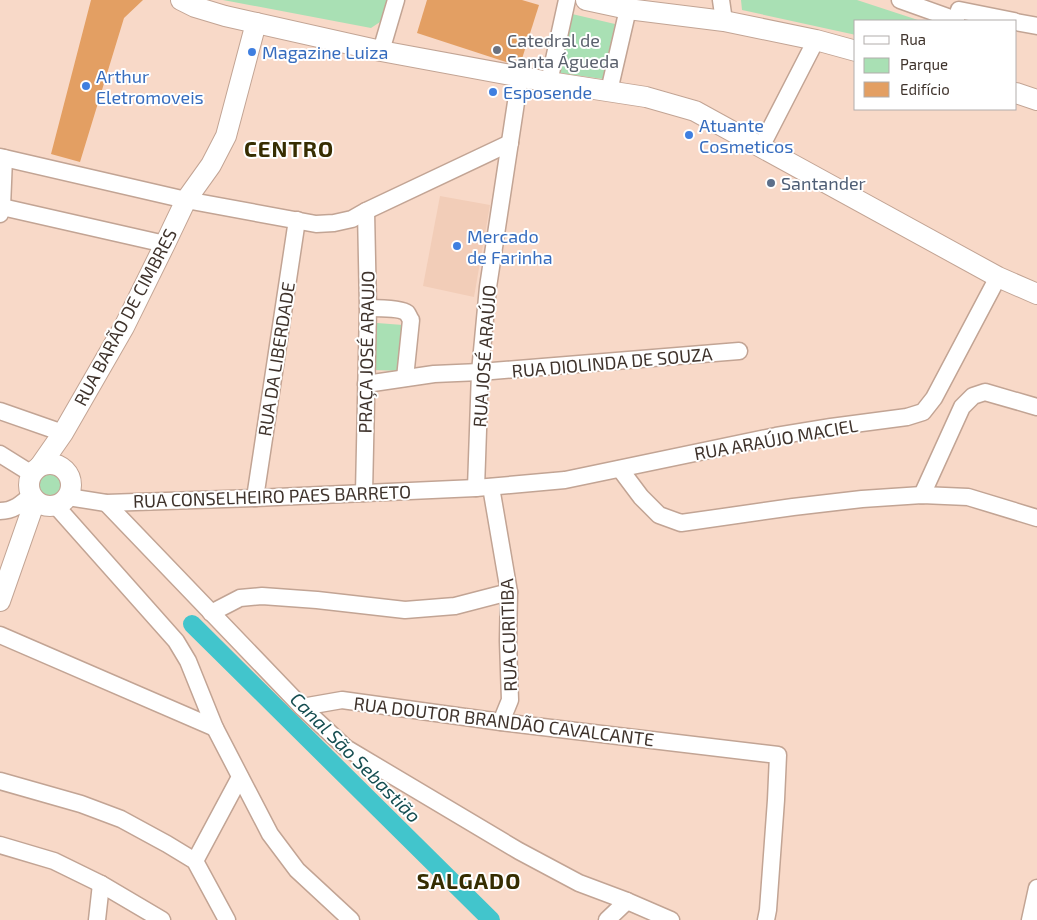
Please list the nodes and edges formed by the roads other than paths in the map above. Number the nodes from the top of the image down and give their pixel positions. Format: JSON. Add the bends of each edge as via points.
{"nodes":[{"id":1,"x":181,"y":0,"type":"edge"},
{"id":2,"x":396,"y":0,"type":"edge"},
{"id":3,"x":567,"y":0,"type":"edge"},
{"id":4,"x":586,"y":0,"type":"edge"},
{"id":5,"x":721,"y":0,"type":"edge"},
{"id":6,"x":900,"y":0,"type":"edge"},
{"id":7,"x":628,"y":9,"type":"junction"},
{"id":8,"x":958,"y":13,"type":"edge"},
{"id":9,"x":1008,"y":20,"type":"edge"},
{"id":10,"x":724,"y":21,"type":"junction"},
{"id":11,"x":1017,"y":21,"type":"edge"},
{"id":12,"x":256,"y":23,"type":"junction"},
{"id":13,"x":1037,"y":26,"type":"edge"},
{"id":14,"x":816,"y":40,"type":"junction"},
{"id":15,"x":854,"y":50,"type":"edge"},
{"id":16,"x":381,"y":51,"type":"junction"},
{"id":17,"x":520,"y":76,"type":"junction"},
{"id":18,"x":549,"y":82,"type":"junction"},
{"id":19,"x":609,"y":91,"type":"junction"},
{"id":20,"x":1017,"y":93,"type":"edge"},
{"id":21,"x":1037,"y":100,"type":"edge"},
{"id":22,"x":510,"y":143,"type":"junction"},
{"id":23,"x":760,"y":148,"type":"junction"},
{"id":24,"x":1,"y":156,"type":"edge"},
{"id":25,"x":186,"y":200,"type":"junction"},
{"id":26,"x":1,"y":210,"type":"edge"},
{"id":27,"x":366,"y":211,"type":"junction"},
{"id":28,"x":297,"y":220,"type":"junction"},
{"id":29,"x":165,"y":244,"type":"junction"},
{"id":30,"x":998,"y":277,"type":"junction"},
{"id":31,"x":1037,"y":294,"type":"edge"},
{"id":32,"x":368,"y":308,"type":"junction"},
{"id":33,"x":739,"y":351,"type":"dead end"},
{"id":34,"x":480,"y":372,"type":"junction"},
{"id":35,"x":405,"y":378,"type":"junction"},
{"id":36,"x":366,"y":384,"type":"junction"},
{"id":37,"x":1037,"y":407,"type":"edge"},
{"id":38,"x":0,"y":411,"type":"edge"},
{"id":39,"x":63,"y":433,"type":"junction"},
{"id":40,"x":0,"y":454,"type":"edge"},
{"id":41,"x":620,"y":469,"type":"junction"},
{"id":42,"x":36,"y":470,"type":"junction"},
{"id":43,"x":64,"y":470,"type":"junction"},
{"id":44,"x":483,"y":487,"type":"junction"},
{"id":45,"x":364,"y":493,"type":"junction"},
{"id":46,"x":922,"y":495,"type":"junction"},
{"id":47,"x":33,"y":498,"type":"junction"},
{"id":48,"x":255,"y":498,"type":"junction"},
{"id":49,"x":62,"y":501,"type":"junction"},
{"id":50,"x":106,"y":504,"type":"junction"},
{"id":51,"x":0,"y":511,"type":"edge"},
{"id":52,"x":1037,"y":518,"type":"edge"},
{"id":53,"x":509,"y":592,"type":"junction"},
{"id":54,"x":0,"y":601,"type":"edge"},
{"id":55,"x":212,"y":613,"type":"junction"},
{"id":56,"x":0,"y":635,"type":"edge"},
{"id":57,"x":302,"y":707,"type":"junction"},
{"id":58,"x":501,"y":722,"type":"junction"},
{"id":59,"x":215,"y":728,"type":"junction"},
{"id":60,"x":240,"y":777,"type":"junction"},
{"id":61,"x":0,"y":781,"type":"edge"},
{"id":62,"x":0,"y":845,"type":"edge"},
{"id":63,"x":195,"y":862,"type":"junction"},
{"id":64,"x":101,"y":884,"type":"junction"},
{"id":65,"x":1037,"y":888,"type":"edge"},
{"id":66,"x":627,"y":901,"type":"junction"},
{"id":67,"x":97,"y":920,"type":"edge"},
{"id":68,"x":162,"y":920,"type":"edge"},
{"id":69,"x":227,"y":920,"type":"edge"},
{"id":70,"x":351,"y":920,"type":"edge"},
{"id":71,"x":607,"y":920,"type":"edge"},
{"id":72,"x":671,"y":920,"type":"edge"},
{"id":73,"x":766,"y":920,"type":"edge"},
{"id":74,"x":1030,"y":920,"type":"edge"}],
"edges":[{"from":1,"to":12,"type":"main road","via":[[195,7]]},
{"from":2,"to":16,"type":"street"},
{"from":3,"to":18,"type":"street"},
{"from":4,"to":7,"type":"main road"},
{"from":5,"to":10,"type":"street"},
{"from":6,"to":8,"type":"street"},
{"from":7,"to":10,"type":"main road"},
{"from":7,"to":19,"type":"street"},
{"from":8,"to":9,"type":"street"},
{"from":10,"to":14,"type":"main road"},
{"from":11,"to":13,"type":"street"},
{"from":12,"to":16,"type":"main road"},
{"from":12,"to":25,"type":"main road","name":"RUA BARÃO DE CIMBRES","via":[[226,136],[211,165]]},
{"from":14,"to":15,"type":"main road"},
{"from":14,"to":23,"type":"street"},
{"from":16,"to":17,"type":"main road"},
{"from":17,"to":18,"type":"main road"},
{"from":17,"to":22,"type":"street","name":"RUA JOSÉ ARAÚJO"},
{"from":18,"to":19,"type":"main road"},
{"from":19,"to":23,"type":"main road","via":[[646,97],[695,111]]},
{"from":20,"to":21,"type":"main road"},
{"from":22,"to":27,"type":"street"},
{"from":22,"to":34,"type":"street","name":"RUA JOSÉ ARAÚJO","via":[[488,287]]},
{"from":23,"to":30,"type":"main road"},
{"from":24,"to":25,"type":"street"},
{"from":24,"to":26,"type":"street"},
{"from":25,"to":28,"type":"street"},
{"from":25,"to":29,"type":"main road","name":"RUA BARÃO DE CIMBRES"},
{"from":26,"to":29,"type":"street"},
{"from":27,"to":28,"type":"street","via":[[352,219],[334,223]]},
{"from":27,"to":32,"type":"street","name":"PRAÇA JOSÉ ARAUJO"},
{"from":28,"to":48,"type":"street","name":"RUA DA LIBERDADE"},
{"from":29,"to":39,"type":"main road","name":"RUA BARÃO DE CIMBRES","via":[[124,327]]},
{"from":30,"to":31,"type":"main road"},
{"from":30,"to":41,"type":"street","name":"RUA ARAÚJO MACIEL","via":[[934,398],[923,412],[907,418],[776,436]]},
{"from":32,"to":35,"type":"street","via":[[401,310],[410,318]]},
{"from":32,"to":36,"type":"street","name":"PRAÇA JOSÉ ARAUJO"},
{"from":33,"to":34,"type":"street","name":"RUA DIOLINDA DE SOUZA"},
{"from":34,"to":35,"type":"street","name":"RUA DIOLINDA DE SOUZA"},
{"from":34,"to":44,"type":"street","name":"RUA JOSÉ ARAÚJO"},
{"from":35,"to":36,"type":"street","name":"RUA DIOLINDA DE SOUZA"},
{"from":36,"to":45,"type":"street","name":"PRAÇA JOSÉ ARAUJO"},
{"from":37,"to":46,"type":"street","via":[[985,392],[973,396],[962,407]]},
{"from":38,"to":39,"type":"street"},
{"from":39,"to":42,"type":"main road","name":"RUA BARÃO DE CIMBRES"},
{"from":39,"to":43,"type":"main road"},
{"from":40,"to":42,"type":"street"},
{"from":41,"to":44,"type":"street","name":"RUA ARAÚJO MACIEL","via":[[565,480]]},
{"from":41,"to":46,"type":"street","via":[[659,515],[681,523],[793,507]]},
{"from":42,"to":43,"type":"main road","via":[[51,464]]},
{"from":42,"to":47,"type":"main road","via":[[28,488]]},
{"from":43,"to":49,"type":"main road","via":[[69,476],[71,490]]},
{"from":44,"to":45,"type":"street","name":"RUA CONSELHEIRO PAES BARRETO"},
{"from":44,"to":53,"type":"street","name":"RUA CURITIBA"},
{"from":45,"to":48,"type":"street","name":"RUA CONSELHEIRO PAES BARRETO"},
{"from":46,"to":52,"type":"street","via":[[968,497]]},
{"from":47,"to":49,"type":"main road","via":[[49,507]]},
{"from":47,"to":51,"type":"street","via":[[18,507]]},
{"from":47,"to":54,"type":"main road"},
{"from":48,"to":50,"type":"street","name":"RUA CONSELHEIRO PAES BARRETO"},
{"from":49,"to":50,"type":"street","name":"RUA CONSELHEIRO PAES BARRETO"},
{"from":49,"to":59,"type":"street","via":[[176,641]]},
{"from":50,"to":55,"type":"street"},
{"from":53,"to":55,"type":"street","via":[[456,606],[404,610],[262,596],[240,598]]},
{"from":53,"to":58,"type":"street","name":"RUA CURITIBA","via":[[510,700]]},
{"from":55,"to":57,"type":"street"},
{"from":56,"to":59,"type":"street"},
{"from":57,"to":58,"type":"street","name":"RUA DOUTOR BRANDÃO CAVALCANTE","via":[[342,700]]},
{"from":57,"to":66,"type":"street","via":[[346,748],[519,852],[579,883]]},
{"from":58,"to":73,"type":"street","name":"RUA DOUTOR BRANDÃO CAVALCANTE","via":[[778,755]]},
{"from":59,"to":60,"type":"street"},
{"from":60,"to":63,"type":"street"},
{"from":60,"to":70,"type":"street","via":[[270,834],[297,870]]},
{"from":61,"to":63,"type":"street","via":[[121,818]]},
{"from":62,"to":64,"type":"street","via":[[54,861]]},
{"from":63,"to":69,"type":"street"},
{"from":64,"to":67,"type":"street"},
{"from":64,"to":68,"type":"street"},
{"from":65,"to":74,"type":"street"},
{"from":66,"to":71,"type":"street"},
{"from":66,"to":72,"type":"street"}]}
